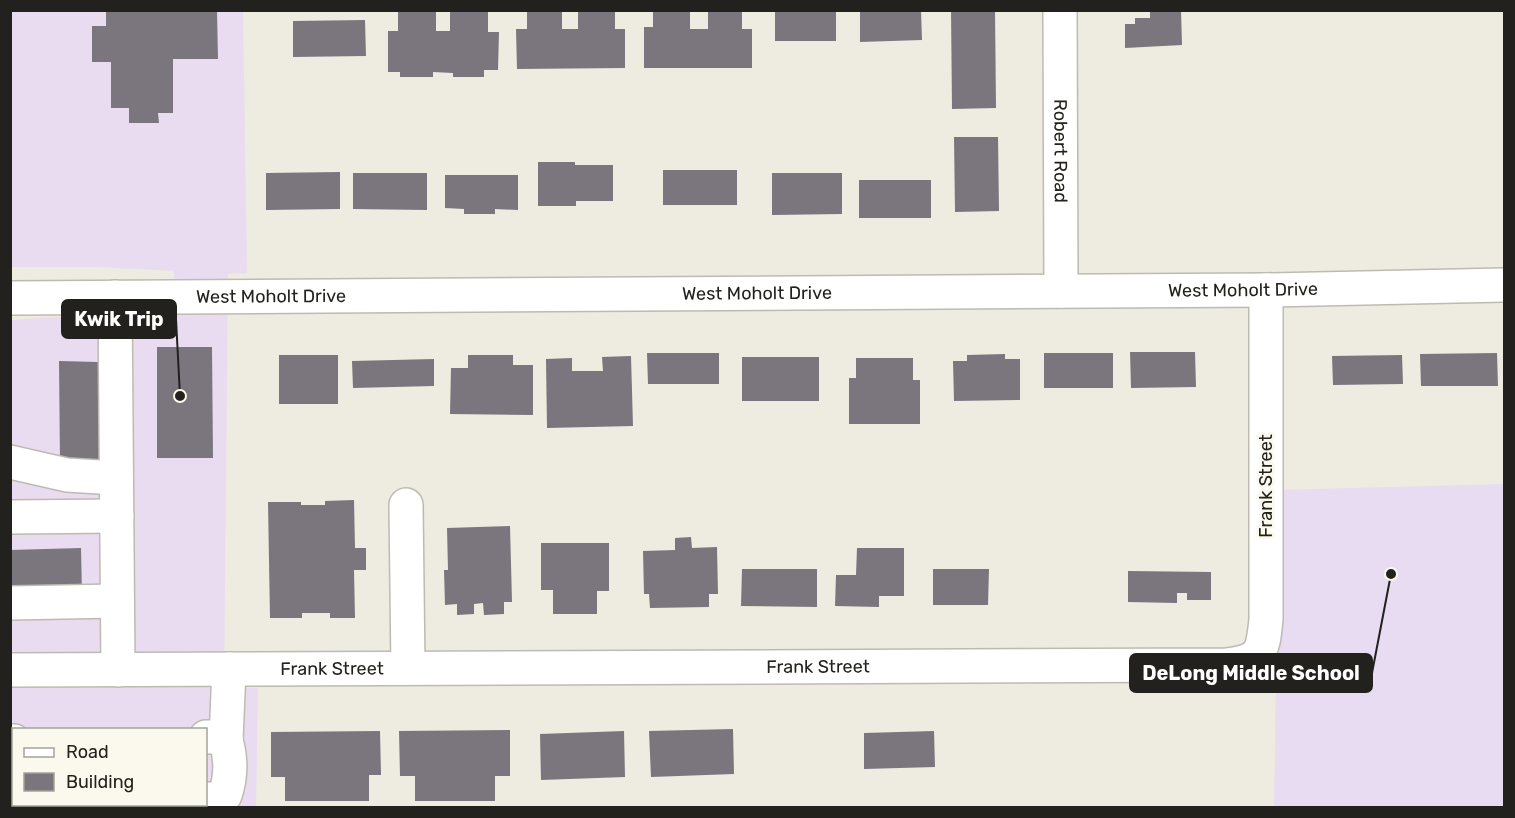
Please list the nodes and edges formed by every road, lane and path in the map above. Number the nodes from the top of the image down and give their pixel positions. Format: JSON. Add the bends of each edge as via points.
{"nodes":[{"id":1,"x":1060,"y":10,"type":"edge"},
{"id":2,"x":1504,"y":285,"type":"edge"},
{"id":3,"x":1266,"y":290,"type":"junction"},
{"id":4,"x":1061,"y":291,"type":"junction"},
{"id":5,"x":115,"y":297,"type":"junction"},
{"id":6,"x":10,"y":298,"type":"edge"},
{"id":7,"x":10,"y":462,"type":"edge"},
{"id":8,"x":116,"y":478,"type":"junction"},
{"id":9,"x":406,"y":505,"type":"dead end"},
{"id":10,"x":117,"y":516,"type":"junction"},
{"id":11,"x":10,"y":517,"type":"edge"},
{"id":12,"x":117,"y":601,"type":"junction"},
{"id":13,"x":10,"y":603,"type":"edge"},
{"id":14,"x":408,"y":668,"type":"junction"},
{"id":15,"x":229,"y":669,"type":"junction"},
{"id":16,"x":10,"y":670,"type":"edge"},
{"id":17,"x":118,"y":670,"type":"junction"},
{"id":18,"x":216,"y":739,"type":"edge"},
{"id":19,"x":207,"y":800,"type":"edge"},
{"id":20,"x":29,"y":806,"type":"edge"},
{"id":21,"x":54,"y":806,"type":"edge"}],
"edges":[{"from":1,"to":4,"type":"street","name":"Robert Road"},
{"from":2,"to":3,"type":"street","name":"West Moholt Drive"},
{"from":3,"to":4,"type":"street","name":"West Moholt Drive"},
{"from":3,"to":14,"type":"street","name":"Frank Street","via":[[1266,619],[1258,655],[1246,663]]},
{"from":4,"to":5,"type":"street","name":"West Moholt Drive"},
{"from":5,"to":6,"type":"street","name":"West Moholt Drive"},
{"from":5,"to":8,"type":"street"},
{"from":7,"to":8,"type":"street","via":[[67,475]]},
{"from":8,"to":10,"type":"street"},
{"from":9,"to":14,"type":"street"},
{"from":10,"to":11,"type":"street"},
{"from":10,"to":12,"type":"street"},
{"from":12,"to":13,"type":"street"},
{"from":12,"to":17,"type":"street"},
{"from":14,"to":15,"type":"street","name":"Frank Street"},
{"from":15,"to":17,"type":"street","name":"Frank Street"},
{"from":15,"to":18,"type":"street"},
{"from":16,"to":17,"type":"street","name":"Frank Street"},
{"from":18,"to":19,"type":"street","via":[[229,751],[229,783],[225,795]]},
{"from":20,"to":21,"type":"street"}]}
